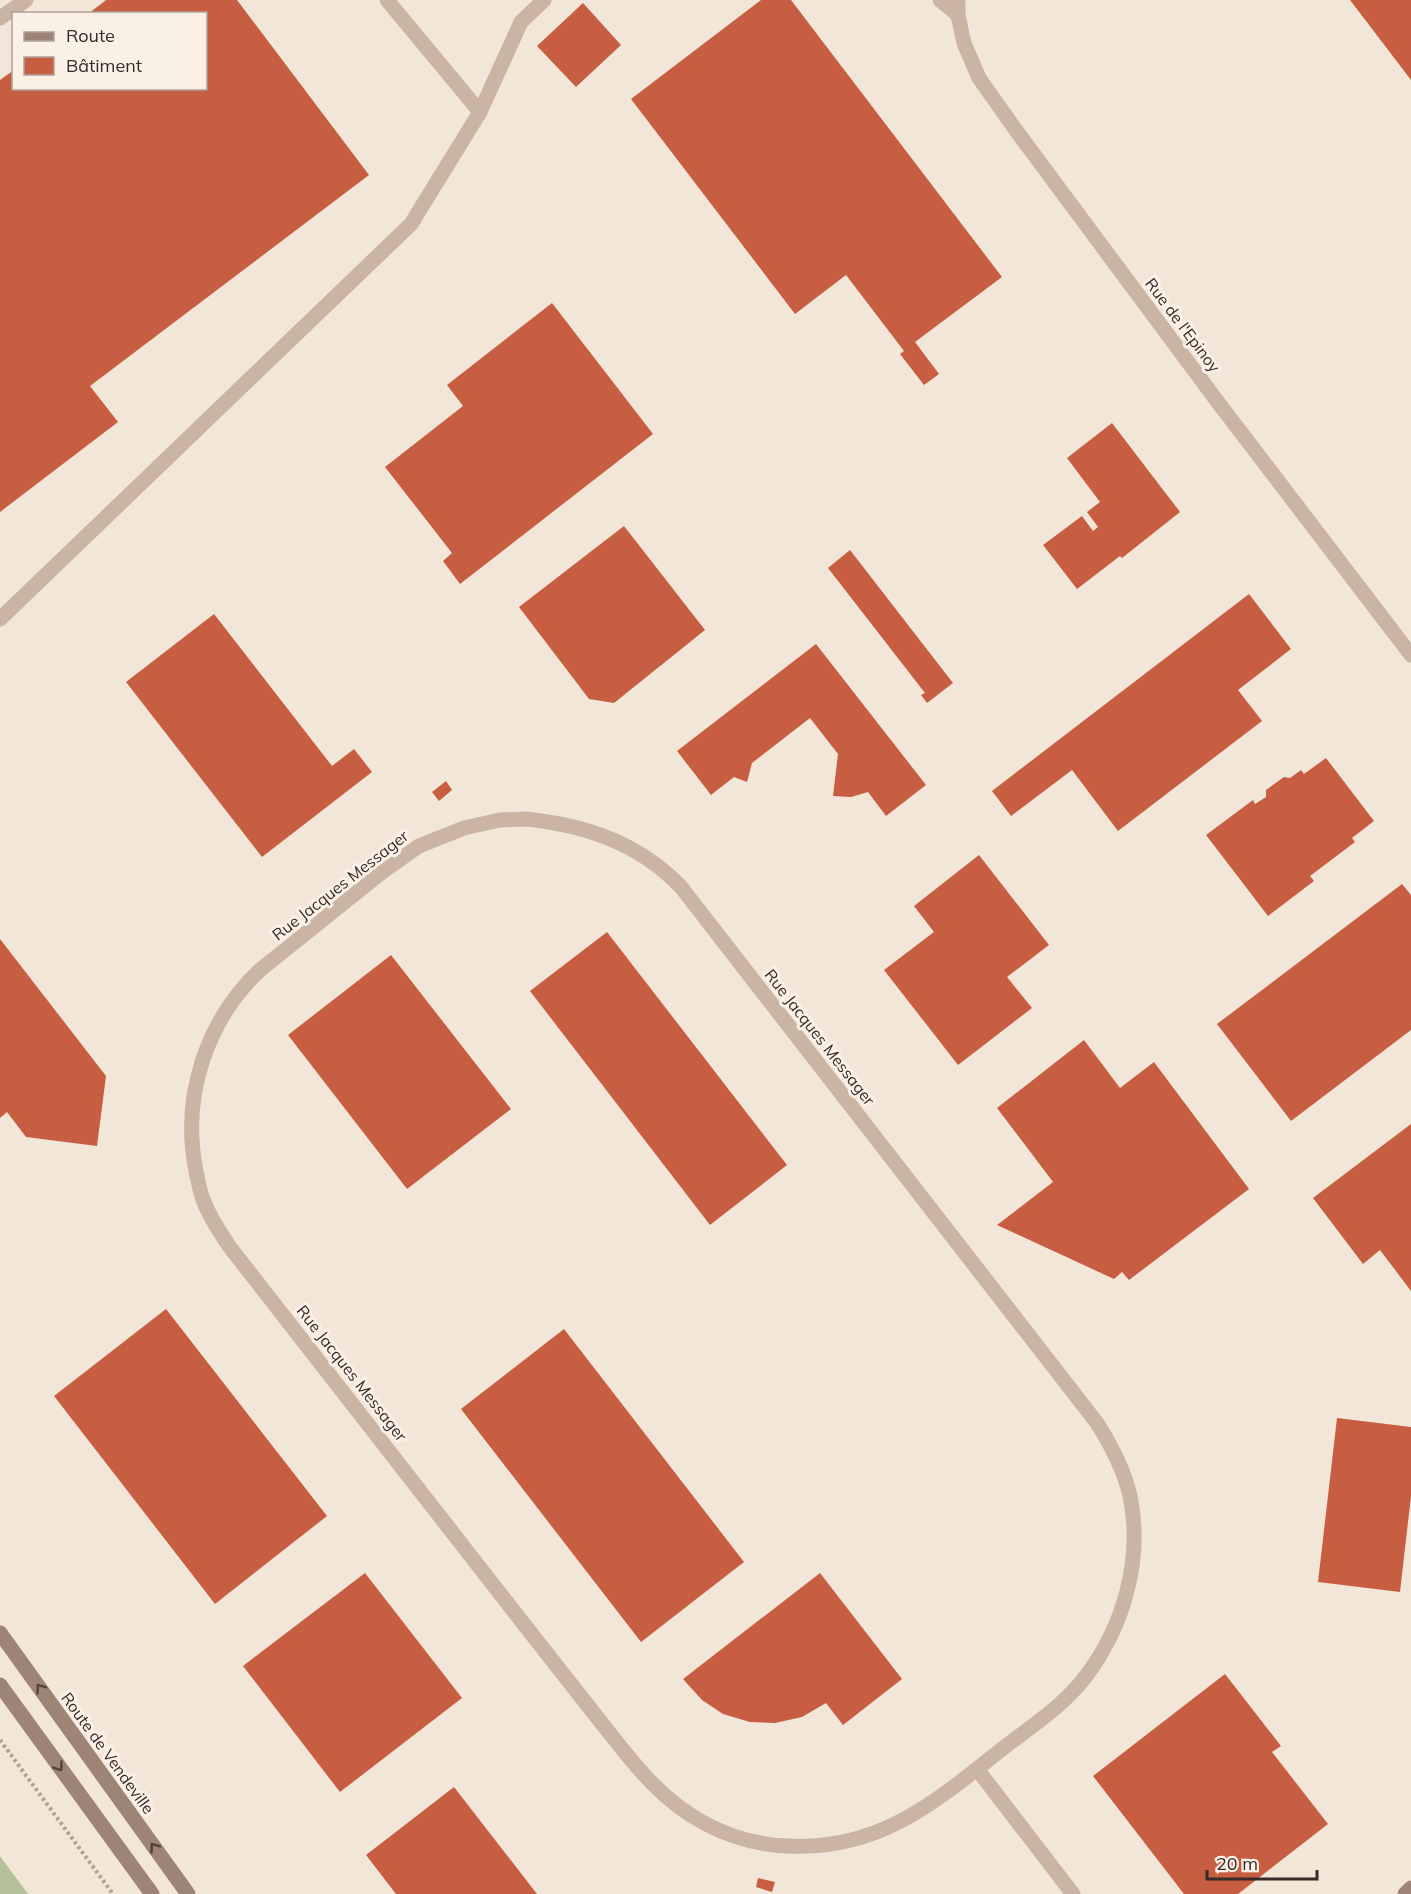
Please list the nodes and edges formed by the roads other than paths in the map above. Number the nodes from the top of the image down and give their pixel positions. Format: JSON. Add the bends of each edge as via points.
{"nodes":[{"id":1,"x":26,"y":0,"type":"edge"},
{"id":2,"x":387,"y":0,"type":"edge"},
{"id":3,"x":544,"y":0,"type":"edge"},
{"id":4,"x":940,"y":0,"type":"edge"},
{"id":5,"x":958,"y":7,"type":"edge"},
{"id":6,"x":0,"y":18,"type":"edge"},
{"id":7,"x":480,"y":112,"type":"junction"},
{"id":8,"x":0,"y":619,"type":"edge"},
{"id":9,"x":1411,"y":655,"type":"edge"},
{"id":10,"x":0,"y":1633,"type":"edge"},
{"id":11,"x":0,"y":1685,"type":"edge"},
{"id":12,"x":977,"y":1770,"type":"junction"},
{"id":13,"x":1411,"y":1888,"type":"edge"},
{"id":14,"x":152,"y":1894,"type":"edge"},
{"id":15,"x":188,"y":1894,"type":"edge"},
{"id":16,"x":1073,"y":1894,"type":"edge"},
{"id":17,"x":1405,"y":1894,"type":"edge"}],
"edges":[{"from":1,"to":6,"type":"street"},
{"from":2,"to":7,"type":"street"},
{"from":3,"to":7,"type":"street","via":[[521,22]]},
{"from":4,"to":5,"type":"street"},
{"from":5,"to":9,"type":"street","name":"Rue de l'Epinoy","via":[[964,44],[979,78],[1216,401]]},
{"from":7,"to":8,"type":"street","via":[[411,224]]},
{"from":15,"to":10,"type":"main road","name":"Route de Vendeville","one_way":true},
{"from":11,"to":14,"type":"main road","one_way":true},
{"from":12,"to":12,"type":"street","name":"Rue Jacques Messager","via":[[900,1822],[856,1841],[828,1846],[755,1842],[726,1834],[675,1806],[628,1756],[216,1225],[203,1201],[191,1128],[198,1076],[216,1028],[244,985],[260,970],[419,846],[464,828],[500,820],[544,821],[610,837],[665,870],[1110,1443],[1129,1493],[1134,1522],[1124,1604],[1085,1678]]},
{"from":12,"to":16,"type":"street"},
{"from":13,"to":17,"type":"main road"}]}
